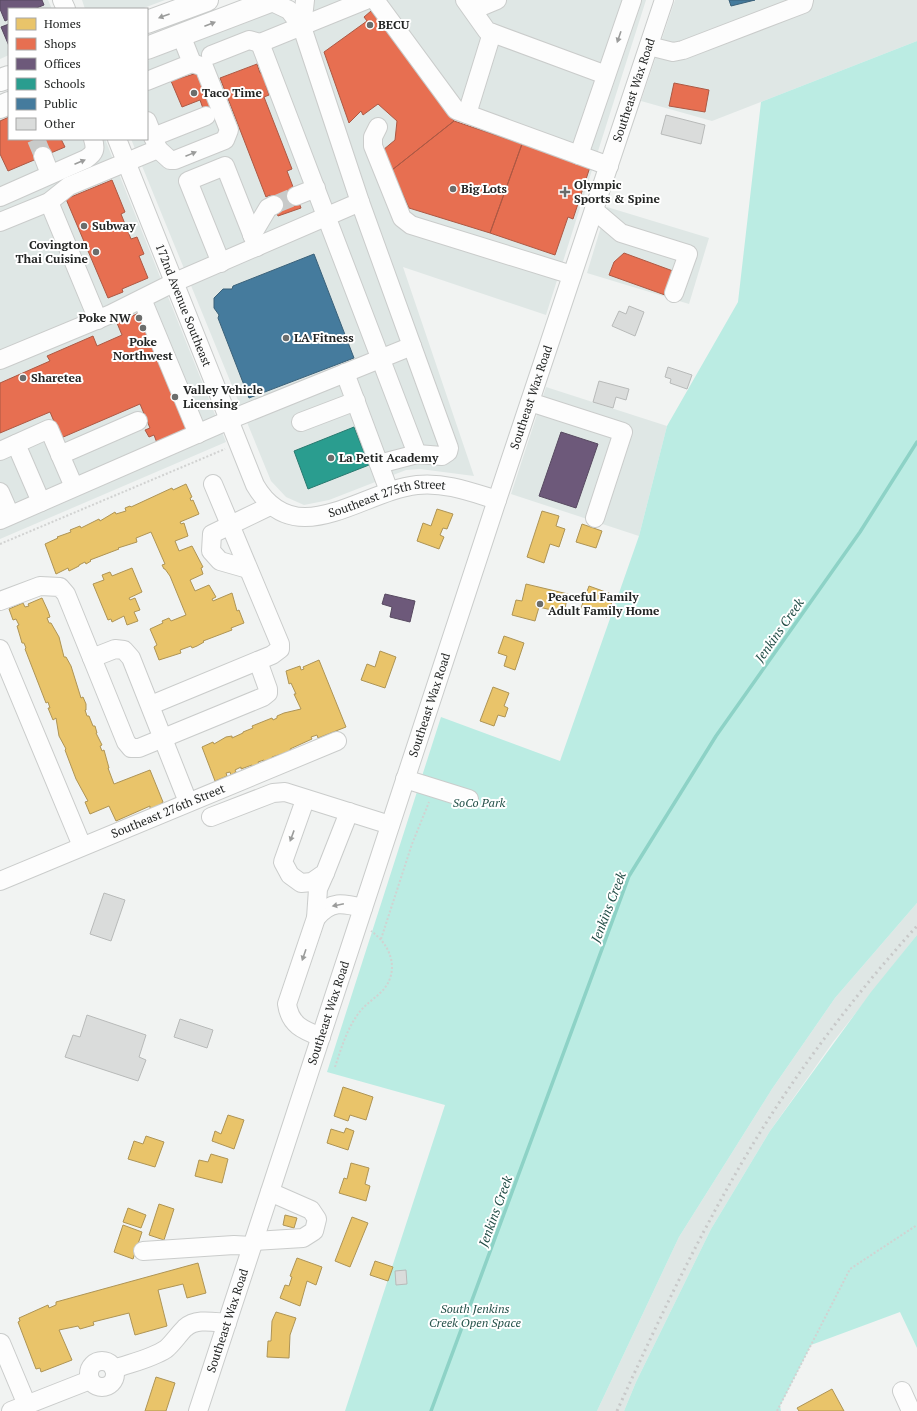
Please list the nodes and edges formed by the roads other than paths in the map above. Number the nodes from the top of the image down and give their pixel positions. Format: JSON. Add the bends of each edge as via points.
{"nodes":[{"id":1,"x":207,"y":0,"type":"edge"},
{"id":2,"x":272,"y":0,"type":"edge"},
{"id":3,"x":305,"y":0,"type":"edge"},
{"id":4,"x":366,"y":0,"type":"edge"},
{"id":5,"x":375,"y":0,"type":"edge"},
{"id":6,"x":632,"y":0,"type":"edge"},
{"id":7,"x":664,"y":0,"type":"edge"},
{"id":8,"x":804,"y":0,"type":"edge"},
{"id":9,"x":492,"y":1,"type":"edge"},
{"id":10,"x":469,"y":5,"type":"edge"},
{"id":11,"x":148,"y":22,"type":"edge"},
{"id":12,"x":302,"y":27,"type":"junction"},
{"id":13,"x":492,"y":33,"type":"junction"},
{"id":14,"x":181,"y":35,"type":"junction"},
{"id":15,"x":260,"y":43,"type":"junction"},
{"id":16,"x":649,"y":46,"type":"junction"},
{"id":17,"x":148,"y":48,"type":"edge"},
{"id":18,"x":211,"y":55,"type":"dead end"},
{"id":19,"x":192,"y":63,"type":"junction"},
{"id":20,"x":606,"y":75,"type":"junction"},
{"id":21,"x":148,"y":81,"type":"edge"},
{"id":22,"x":468,"y":114,"type":"junction"},
{"id":23,"x":206,"y":116,"type":"dead end"},
{"id":24,"x":378,"y":127,"type":"dead end"},
{"id":25,"x":153,"y":136,"type":"edge"},
{"id":26,"x":93,"y":140,"type":"edge"},
{"id":27,"x":117,"y":140,"type":"edge"},
{"id":28,"x":579,"y":155,"type":"junction"},
{"id":29,"x":43,"y":156,"type":"tunnel mouth"},
{"id":30,"x":126,"y":162,"type":"junction"},
{"id":31,"x":609,"y":166,"type":"junction"},
{"id":32,"x":50,"y":174,"type":"junction"},
{"id":33,"x":316,"y":188,"type":"junction"},
{"id":34,"x":296,"y":196,"type":"tunnel mouth"},
{"id":35,"x":0,"y":197,"type":"edge"},
{"id":36,"x":49,"y":202,"type":"junction"},
{"id":37,"x":360,"y":202,"type":"junction"},
{"id":38,"x":274,"y":205,"type":"tunnel mouth"},
{"id":39,"x":594,"y":210,"type":"junction"},
{"id":40,"x":1,"y":218,"type":"edge"},
{"id":41,"x":327,"y":218,"type":"junction"},
{"id":42,"x":255,"y":241,"type":"junction"},
{"id":43,"x":220,"y":263,"type":"junction"},
{"id":44,"x":572,"y":275,"type":"junction"},
{"id":45,"x":175,"y":282,"type":"junction"},
{"id":46,"x":674,"y":292,"type":"dead end"},
{"id":47,"x":142,"y":299,"type":"junction"},
{"id":48,"x":98,"y":320,"type":"junction"},
{"id":49,"x":412,"y":346,"type":"junction"},
{"id":50,"x":381,"y":359,"type":"junction"},
{"id":51,"x":0,"y":360,"type":"edge"},
{"id":52,"x":345,"y":373,"type":"junction"},
{"id":53,"x":356,"y":401,"type":"junction"},
{"id":54,"x":530,"y":402,"type":"junction"},
{"id":55,"x":229,"y":420,"type":"junction"},
{"id":56,"x":138,"y":421,"type":"dead end"},
{"id":57,"x":301,"y":422,"type":"dead end"},
{"id":58,"x":198,"y":434,"type":"junction"},
{"id":59,"x":16,"y":444,"type":"junction"},
{"id":60,"x":0,"y":451,"type":"edge"},
{"id":61,"x":417,"y":454,"type":"junction"},
{"id":62,"x":60,"y":455,"type":"junction"},
{"id":63,"x":379,"y":464,"type":"junction"},
{"id":64,"x":212,"y":484,"type":"dead end"},
{"id":65,"x":74,"y":487,"type":"junction"},
{"id":66,"x":389,"y":491,"type":"junction"},
{"id":67,"x":0,"y":492,"type":"edge"},
{"id":68,"x":497,"y":500,"type":"junction"},
{"id":69,"x":42,"y":502,"type":"junction"},
{"id":70,"x":273,"y":508,"type":"junction"},
{"id":71,"x":5,"y":517,"type":"edge"},
{"id":72,"x":595,"y":518,"type":"dead end"},
{"id":73,"x":230,"y":525,"type":"junction"},
{"id":74,"x":248,"y":569,"type":"junction"},
{"id":75,"x":0,"y":601,"type":"edge"},
{"id":76,"x":0,"y":648,"type":"edge"},
{"id":77,"x":92,"y":658,"type":"junction"},
{"id":78,"x":258,"y":661,"type":"junction"},
{"id":79,"x":151,"y":705,"type":"junction"},
{"id":80,"x":164,"y":739,"type":"junction"},
{"id":81,"x":337,"y":741,"type":"dead end"},
{"id":82,"x":406,"y":779,"type":"junction"},
{"id":83,"x":469,"y":799,"type":"dead end"},
{"id":84,"x":305,"y":800,"type":"junction"},
{"id":85,"x":188,"y":802,"type":"junction"},
{"id":86,"x":349,"y":812,"type":"junction"},
{"id":87,"x":211,"y":817,"type":"dead end"},
{"id":88,"x":390,"y":825,"type":"junction"},
{"id":89,"x":82,"y":846,"type":"junction"},
{"id":90,"x":325,"y":873,"type":"junction"},
{"id":91,"x":0,"y":881,"type":"edge"},
{"id":92,"x":363,"y":908,"type":"junction"},
{"id":93,"x":316,"y":918,"type":"junction"},
{"id":94,"x":321,"y":1037,"type":"junction"},
{"id":95,"x":270,"y":1192,"type":"junction"},
{"id":96,"x":253,"y":1243,"type":"junction"},
{"id":97,"x":143,"y":1251,"type":"dead end"},
{"id":98,"x":227,"y":1323,"type":"junction"},
{"id":99,"x":1,"y":1343,"type":"edge"},
{"id":100,"x":902,"y":1391,"type":"dead end"},
{"id":101,"x":19,"y":1408,"type":"edge"},
{"id":102,"x":198,"y":1411,"type":"edge"},
{"id":103,"x":911,"y":1411,"type":"edge"}],
"edges":[{"from":1,"to":11,"type":"main road","one_way":true},
{"from":2,"to":12,"type":"street","via":[[288,10]]},
{"from":14,"to":2,"type":"main road","one_way":true},
{"from":3,"to":12,"type":"street"},
{"from":4,"to":12,"type":"street"},
{"from":5,"to":22,"type":"street","via":[[456,110]]},
{"from":6,"to":20,"type":"street","one_way":true},
{"from":7,"to":16,"type":"street","name":"Southeast Wax Road"},
{"from":8,"to":16,"type":"street","via":[[803,4],[683,50],[673,52]]},
{"from":9,"to":10,"type":"street"},
{"from":10,"to":13,"type":"street","via":[[487,31]]},
{"from":12,"to":15,"type":"street"},
{"from":12,"to":37,"type":"street"},
{"from":13,"to":20,"type":"street"},
{"from":13,"to":22,"type":"street"},
{"from":14,"to":17,"type":"main road"},
{"from":14,"to":19,"type":"street"},
{"from":15,"to":18,"type":"street","via":[[249,40]]},
{"from":15,"to":33,"type":"street"},
{"from":16,"to":31,"type":"street","name":"Southeast Wax Road"},
{"from":19,"to":21,"type":"street"},
{"from":25,"to":19,"type":"street","one_way":true,"via":[[170,160],[228,137],[229,130],[204,67]]},
{"from":20,"to":28,"type":"street"},
{"from":22,"to":28,"type":"street"},
{"from":23,"to":25,"type":"street"},
{"from":24,"to":44,"type":"street","via":[[373,137],[374,151],[402,218],[411,226]]},
{"from":25,"to":30,"type":"street"},
{"from":32,"to":26,"type":"street","one_way":true,"via":[[93,154],[96,148]]},
{"from":27,"to":30,"type":"street","name":"172nd Avenue Southeast"},
{"from":28,"to":31,"type":"street"},
{"from":29,"to":32,"type":"street"},
{"from":30,"to":36,"type":"street","via":[[69,186]]},
{"from":30,"to":45,"type":"street","name":"172nd Avenue Southeast"},
{"from":31,"to":39,"type":"street","name":"Southeast Wax Road"},
{"from":32,"to":35,"type":"street"},
{"from":33,"to":34,"type":"street"},
{"from":33,"to":41,"type":"street"},
{"from":36,"to":40,"type":"street"},
{"from":36,"to":48,"type":"street"},
{"from":37,"to":41,"type":"street"},
{"from":37,"to":49,"type":"street"},
{"from":38,"to":42,"type":"street","via":[[265,213]]},
{"from":39,"to":44,"type":"street","name":"Southeast Wax Road"},
{"from":39,"to":46,"type":"street","via":[[621,233],[688,254]]},
{"from":41,"to":42,"type":"street"},
{"from":41,"to":50,"type":"street"},
{"from":42,"to":43,"type":"street"},
{"from":42,"to":43,"type":"street","via":[[225,166],[188,181]]},
{"from":43,"to":45,"type":"street"},
{"from":44,"to":54,"type":"street","name":"Southeast Wax Road"},
{"from":45,"to":47,"type":"street"},
{"from":45,"to":55,"type":"street","name":"172nd Avenue Southeast"},
{"from":47,"to":48,"type":"street"},
{"from":47,"to":58,"type":"street"},
{"from":48,"to":51,"type":"street"},
{"from":49,"to":50,"type":"street"},
{"from":49,"to":61,"type":"street","via":[[449,448],[442,456]]},
{"from":50,"to":52,"type":"street"},
{"from":50,"to":61,"type":"street"},
{"from":52,"to":53,"type":"street"},
{"from":52,"to":55,"type":"street"},
{"from":53,"to":57,"type":"street"},
{"from":53,"to":63,"type":"street"},
{"from":54,"to":68,"type":"street","name":"Southeast Wax Road"},
{"from":54,"to":72,"type":"street","via":[[623,432]]},
{"from":55,"to":58,"type":"street"},
{"from":55,"to":70,"type":"street","name":"172nd Avenue Southeast","via":[[255,485]]},
{"from":56,"to":62,"type":"street"},
{"from":58,"to":65,"type":"street"},
{"from":59,"to":60,"type":"street"},
{"from":59,"to":62,"type":"street","via":[[49,429]]},
{"from":59,"to":69,"type":"street"},
{"from":61,"to":63,"type":"street"},
{"from":62,"to":65,"type":"street"},
{"from":63,"to":66,"type":"street"},
{"from":64,"to":73,"type":"street"},
{"from":65,"to":69,"type":"street"},
{"from":66,"to":68,"type":"street","name":"Southeast 275th Street","via":[[435,483]]},
{"from":66,"to":70,"type":"street","name":"Southeast 275th Street","via":[[318,516],[304,518]]},
{"from":67,"to":71,"type":"street"},
{"from":68,"to":82,"type":"street","name":"Southeast Wax Road"},
{"from":69,"to":71,"type":"street"},
{"from":70,"to":73,"type":"street"},
{"from":73,"to":74,"type":"street"},
{"from":73,"to":74,"type":"street","via":[[212,534],[211,551],[220,561]]},
{"from":74,"to":78,"type":"street","via":[[280,644],[278,652]]},
{"from":75,"to":77,"type":"street","via":[[40,586],[60,587],[66,594]]},
{"from":76,"to":89,"type":"street"},
{"from":77,"to":79,"type":"street","via":[[115,649],[124,650],[132,658]]},
{"from":77,"to":80,"type":"street","via":[[126,742],[131,748],[139,748]]},
{"from":78,"to":79,"type":"street"},
{"from":78,"to":80,"type":"street","via":[[268,693]]},
{"from":79,"to":80,"type":"street"},
{"from":80,"to":85,"type":"street"},
{"from":81,"to":85,"type":"street","name":"Southeast 276th Street"},
{"from":82,"to":83,"type":"street"},
{"from":82,"to":88,"type":"street","name":"Southeast Wax Road"},
{"from":84,"to":86,"type":"street"},
{"from":84,"to":87,"type":"street","via":[[285,792],[273,793]]},
{"from":84,"to":90,"type":"street","one_way":true,"via":[[283,862],[290,875],[301,883],[312,882]]},
{"from":85,"to":89,"type":"street","name":"Southeast 276th Street"},
{"from":86,"to":88,"type":"street"},
{"from":86,"to":90,"type":"street"},
{"from":88,"to":92,"type":"street","name":"Southeast Wax Road"},
{"from":89,"to":91,"type":"street","name":"Southeast 276th Street"},
{"from":90,"to":93,"type":"street","via":[[318,889]]},
{"from":92,"to":93,"type":"street","one_way":true,"via":[[344,903],[334,905],[323,909]]},
{"from":92,"to":94,"type":"street","name":"Southeast Wax Road"},
{"from":93,"to":94,"type":"street","one_way":true,"via":[[287,1004],[288,1012],[299,1028]]},
{"from":94,"to":95,"type":"street","name":"Southeast Wax Road"},
{"from":95,"to":96,"type":"street","name":"Southeast Wax Road"},
{"from":95,"to":96,"type":"street","via":[[311,1210],[317,1219],[314,1231],[303,1238]]},
{"from":96,"to":97,"type":"street"},
{"from":96,"to":98,"type":"street","name":"Southeast Wax Road"},
{"from":98,"to":101,"type":"street","via":[[194,1323],[166,1349],[114,1369],[114,1377],[109,1384],[101,1387],[90,1380]]},
{"from":98,"to":102,"type":"street","name":"Southeast Wax Road"},
{"from":99,"to":101,"type":"street"},
{"from":100,"to":103,"type":"street"}]}
